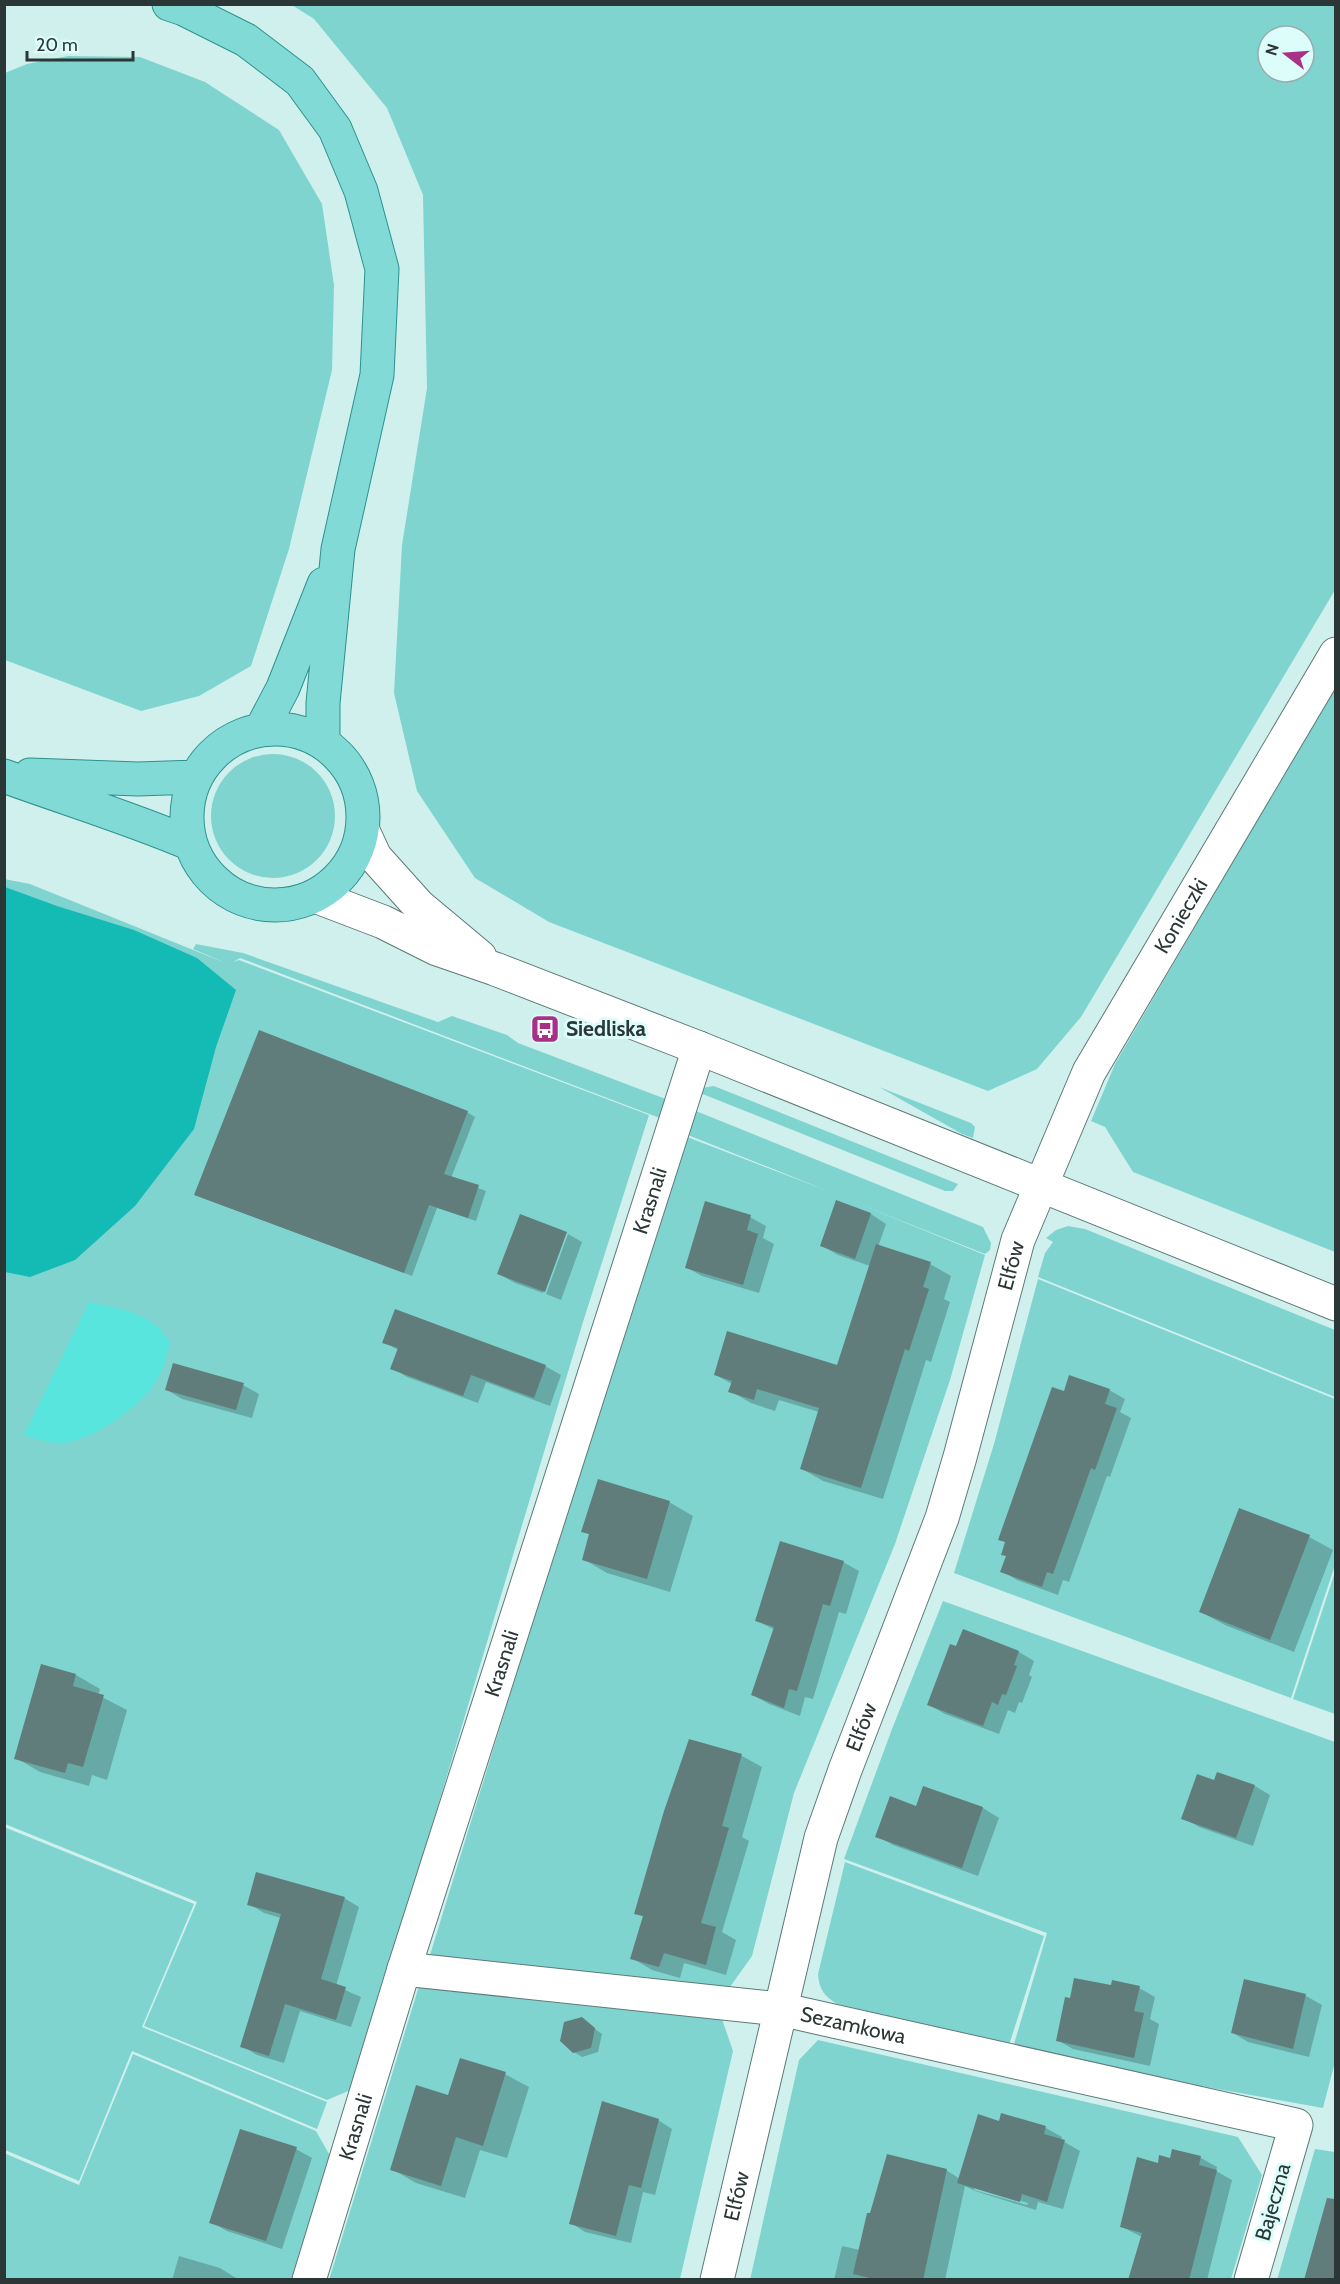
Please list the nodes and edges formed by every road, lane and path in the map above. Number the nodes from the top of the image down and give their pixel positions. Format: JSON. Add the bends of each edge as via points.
{"nodes":[{"id":1,"x":169,"y":4,"type":"edge"},
{"id":2,"x":338,"y":549,"type":"junction"},
{"id":3,"x":1335,"y":654,"type":"edge"},
{"id":4,"x":261,"y":730,"type":"junction"},
{"id":5,"x":323,"y":742,"type":"junction"},
{"id":6,"x":4,"y":775,"type":"edge"},
{"id":7,"x":196,"y":777,"type":"junction"},
{"id":8,"x":363,"y":831,"type":"junction"},
{"id":9,"x":191,"y":844,"type":"junction"},
{"id":10,"x":315,"y":896,"type":"junction"},
{"id":11,"x":495,"y":969,"type":"junction"},
{"id":12,"x":699,"y":1048,"type":"junction"},
{"id":13,"x":1041,"y":1186,"type":"junction"},
{"id":14,"x":1335,"y":1304,"type":"edge"},
{"id":15,"x":404,"y":1969,"type":"junction"},
{"id":16,"x":780,"y":2009,"type":"junction"},
{"id":17,"x":1296,"y":2124,"type":"joint"},
{"id":18,"x":309,"y":2280,"type":"edge"},
{"id":19,"x":717,"y":2280,"type":"edge"},
{"id":20,"x":1251,"y":2280,"type":"edge"}],
"edges":[{"from":1,"to":2,"type":"main road","via":[[246,40],[300,81],[335,129],[361,191],[382,269],[377,375]]},
{"from":2,"to":4,"type":"main road","via":[[283,688]]},
{"from":2,"to":5,"type":"main road","via":[[323,703]]},
{"from":3,"to":13,"type":"street","name":"Konieczki","via":[[1089,1072]]},
{"from":4,"to":5,"type":"main road","via":[[291,730]]},
{"from":4,"to":7,"type":"main road","via":[[234,738],[212,755]]},
{"from":5,"to":8,"type":"main road","via":[[338,754],[354,777],[362,804]]},
{"from":6,"to":7,"type":"main road"},
{"from":6,"to":9,"type":"main road","via":[[139,821]]},
{"from":7,"to":9,"type":"main road","via":[[187,805]]},
{"from":8,"to":10,"type":"main road","via":[[354,858],[342,875]]},
{"from":8,"to":11,"type":"street","via":[[375,857],[419,906]]},
{"from":9,"to":10,"type":"main road","via":[[196,858],[213,880],[235,897],[262,905],[289,905]]},
{"from":10,"to":11,"type":"street","via":[[437,949]]},
{"from":11,"to":12,"type":"street"},
{"from":12,"to":13,"type":"street"},
{"from":12,"to":15,"type":"street","name":"Krasnali"},
{"from":13,"to":14,"type":"street"},
{"from":13,"to":16,"type":"street","name":"Elfów","via":[[1018,1240],[942,1518],[821,1838]]},
{"from":15,"to":16,"type":"street","name":"Sezamkowa"},
{"from":15,"to":18,"type":"street","name":"Krasnali"},
{"from":16,"to":17,"type":"street","name":"Sezamkowa"},
{"from":16,"to":19,"type":"street","name":"Elfów"},
{"from":17,"to":20,"type":"street","name":"Bajeczna"}]}
